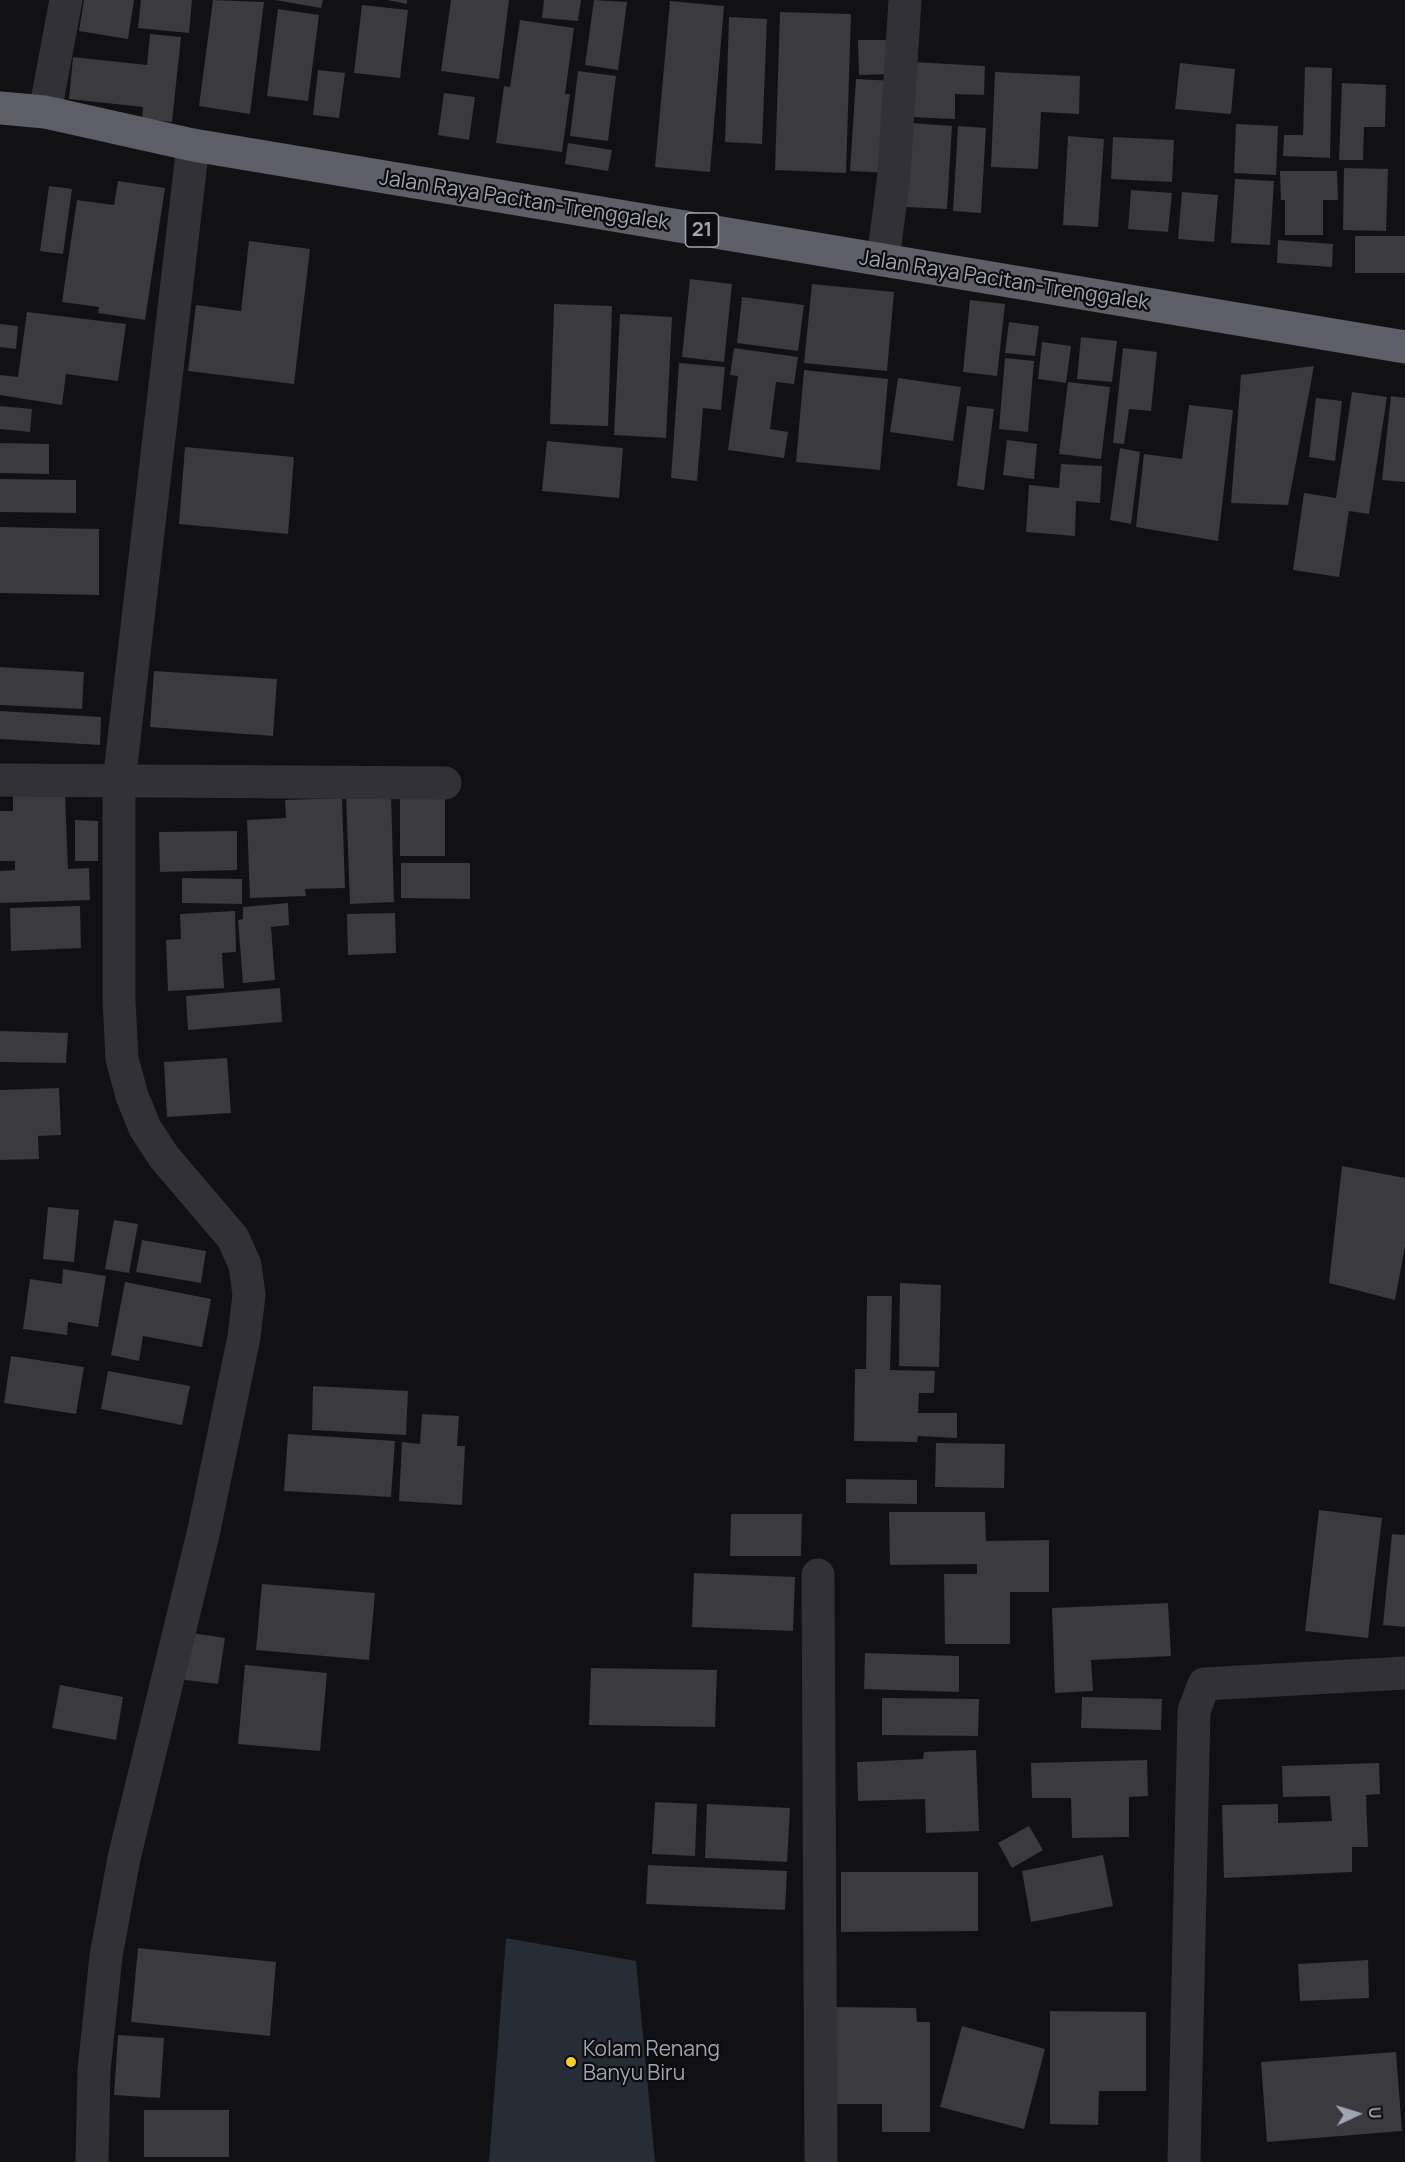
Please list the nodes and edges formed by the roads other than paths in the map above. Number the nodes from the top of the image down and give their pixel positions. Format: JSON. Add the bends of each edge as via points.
{"nodes":[{"id":1,"x":66,"y":0,"type":"edge"},
{"id":2,"x":905,"y":0,"type":"edge"},
{"id":3,"x":0,"y":108,"type":"edge"},
{"id":4,"x":45,"y":112,"type":"junction"},
{"id":5,"x":193,"y":145,"type":"junction"},
{"id":6,"x":883,"y":260,"type":"junction"},
{"id":7,"x":1405,"y":347,"type":"edge"},
{"id":8,"x":0,"y":780,"type":"edge"},
{"id":9,"x":119,"y":782,"type":"junction"},
{"id":10,"x":445,"y":783,"type":"dead end"},
{"id":11,"x":818,"y":1575,"type":"dead end"},
{"id":12,"x":1405,"y":1673,"type":"edge"},
{"id":13,"x":92,"y":2162,"type":"edge"},
{"id":14,"x":821,"y":2162,"type":"edge"},
{"id":15,"x":1184,"y":2162,"type":"edge"}],
"edges":[{"from":1,"to":4,"type":"street"},
{"from":2,"to":6,"type":"street","via":[[894,174]]},
{"from":3,"to":4,"type":"highway","name":"Jalan Raya Pacitan-Trenggalek","number":"21"},
{"from":4,"to":5,"type":"highway","name":"Jalan Raya Pacitan-Trenggalek","number":"21"},
{"from":5,"to":6,"type":"highway","name":"Jalan Raya Pacitan-Trenggalek","number":"21"},
{"from":5,"to":9,"type":"street"},
{"from":6,"to":7,"type":"highway","name":"Jalan Raya Pacitan-Trenggalek","number":"21"},
{"from":8,"to":9,"type":"street"},
{"from":9,"to":10,"type":"street"},
{"from":9,"to":13,"type":"street","via":[[122,1059],[145,1128],[164,1157],[233,1238],[245,1265],[249,1295],[204,1530],[124,1858],[106,1956],[94,2070]]},
{"from":11,"to":14,"type":"street"},
{"from":12,"to":15,"type":"street","via":[[1204,1683],[1194,1711]]}]}
